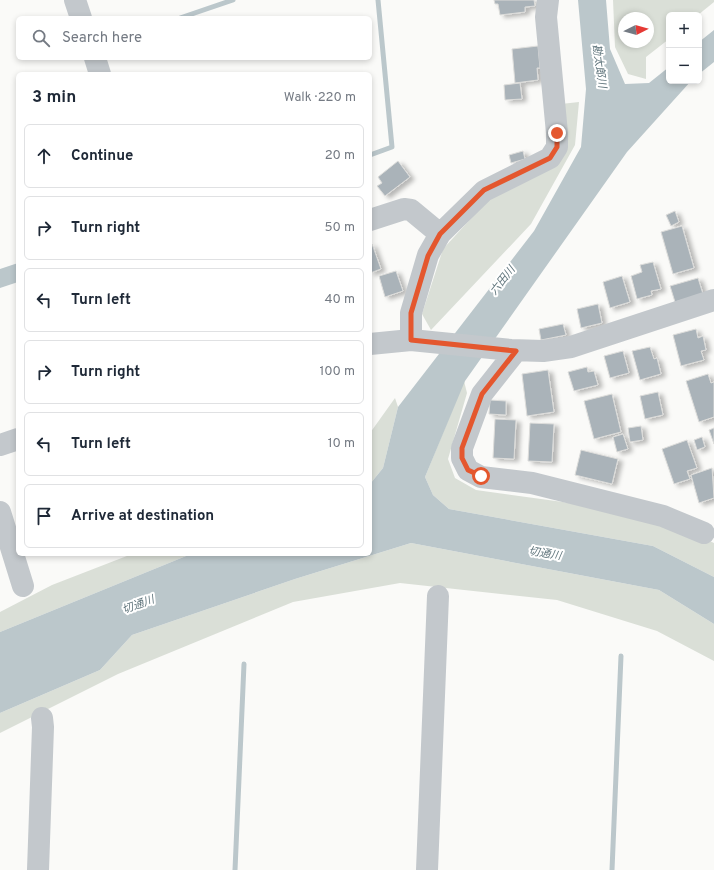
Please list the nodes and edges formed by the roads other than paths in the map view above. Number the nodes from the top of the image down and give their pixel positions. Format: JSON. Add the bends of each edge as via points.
{"nodes":[{"id":1,"x":75,"y":0,"type":"edge"},
{"id":2,"x":548,"y":0,"type":"edge"},
{"id":3,"x":80,"y":16,"type":"edge"},
{"id":4,"x":95,"y":60,"type":"edge"},
{"id":5,"x":99,"y":72,"type":"edge"},
{"id":6,"x":372,"y":219,"type":"edge"},
{"id":7,"x":440,"y":234,"type":"junction"},
{"id":8,"x":714,"y":300,"type":"edge"},
{"id":9,"x":417,"y":341,"type":"junction"},
{"id":10,"x":372,"y":344,"type":"edge"},
{"id":11,"x":514,"y":350,"type":"junction"},
{"id":12,"x":16,"y":440,"type":"edge"},
{"id":13,"x":0,"y":445,"type":"edge"},
{"id":14,"x":0,"y":512,"type":"edge"},
{"id":15,"x":704,"y":533,"type":"dead end"},
{"id":16,"x":23,"y":586,"type":"dead end"},
{"id":17,"x":438,"y":596,"type":"dead end"},
{"id":18,"x":42,"y":718,"type":"dead end"},
{"id":19,"x":38,"y":870,"type":"edge"},
{"id":20,"x":427,"y":870,"type":"edge"}],
"edges":[{"from":1,"to":3,"type":"street"},
{"from":2,"to":7,"type":"street","via":[[546,17],[557,147],[550,158],[540,165],[484,190]]},
{"from":4,"to":5,"type":"street"},
{"from":6,"to":7,"type":"street","via":[[404,209],[411,210]]},
{"from":7,"to":9,"type":"street","via":[[428,256],[411,313]]},
{"from":8,"to":11,"type":"street","via":[[571,347],[543,351]]},
{"from":9,"to":10,"type":"street"},
{"from":9,"to":11,"type":"street"},
{"from":11,"to":15,"type":"street","via":[[482,394],[462,448],[462,458],[468,470],[481,476],[532,483],[663,516]]},
{"from":12,"to":13,"type":"street"},
{"from":14,"to":16,"type":"street"},
{"from":17,"to":20,"type":"street"},
{"from":18,"to":19,"type":"street"}]}
